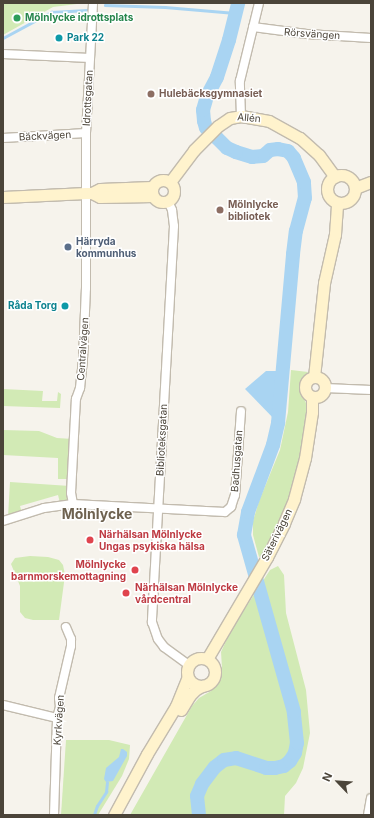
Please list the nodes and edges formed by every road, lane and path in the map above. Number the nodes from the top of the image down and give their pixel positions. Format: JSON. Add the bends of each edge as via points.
{"nodes":[{"id":1,"x":93,"y":3,"type":"edge"},
{"id":2,"x":259,"y":3,"type":"edge"},
{"id":3,"x":253,"y":27,"type":"junction"},
{"id":4,"x":371,"y":38,"type":"edge"},
{"id":5,"x":3,"y":54,"type":"edge"},
{"id":6,"x":90,"y":58,"type":"junction"},
{"id":7,"x":241,"y":116,"type":"junction"},
{"id":8,"x":86,"y":133,"type":"junction"},
{"id":9,"x":3,"y":138,"type":"edge"},
{"id":10,"x":335,"y":177,"type":"junction"},
{"id":11,"x":170,"y":182,"type":"junction"},
{"id":12,"x":371,"y":182,"type":"edge"},
{"id":13,"x":355,"y":188,"type":"junction"},
{"id":14,"x":153,"y":191,"type":"junction"},
{"id":15,"x":89,"y":193,"type":"junction"},
{"id":16,"x":3,"y":197,"type":"edge"},
{"id":17,"x":168,"y":201,"type":"junction"},
{"id":18,"x":337,"y":203,"type":"junction"},
{"id":19,"x":314,"y":377,"type":"junction"},
{"id":20,"x":325,"y":388,"type":"junction"},
{"id":21,"x":371,"y":390,"type":"edge"},
{"id":22,"x":312,"y":397,"type":"junction"},
{"id":23,"x":241,"y":411,"type":"dead end"},
{"id":24,"x":73,"y":504,"type":"junction"},
{"id":25,"x":158,"y":509,"type":"junction"},
{"id":26,"x":3,"y":521,"type":"edge"},
{"id":27,"x":66,"y":628,"type":"dead end"},
{"id":28,"x":207,"y":659,"type":"junction"},
{"id":29,"x":189,"y":671,"type":"junction"},
{"id":30,"x":202,"y":686,"type":"junction"},
{"id":31,"x":3,"y":705,"type":"edge"},
{"id":32,"x":57,"y":718,"type":"junction"},
{"id":33,"x":371,"y":798,"type":"edge"},
{"id":34,"x":54,"y":815,"type":"edge"},
{"id":35,"x":114,"y":815,"type":"edge"},
{"id":36,"x":122,"y":815,"type":"edge"},
{"id":37,"x":368,"y":815,"type":"edge"}],
"edges":[{"from":1,"to":6,"type":"street","name":"Idrottsgatan"},
{"from":2,"to":3,"type":"street"},
{"from":3,"to":4,"type":"street","name":"Rörsvängen","via":[[299,34]]},
{"from":3,"to":7,"type":"street","via":[[240,82]]},
{"from":5,"to":6,"type":"street"},
{"from":6,"to":8,"type":"street","name":"Idrottsgatan"},
{"from":7,"to":10,"type":"street","name":"Allén","via":[[269,121],[300,138],[319,155]]},
{"from":7,"to":11,"type":"street","name":"Allén","via":[[230,118],[218,126],[200,143]]},
{"from":8,"to":9,"type":"street","name":"Bäckvägen"},
{"from":8,"to":15,"type":"street","name":"Idrottsgatan"},
{"from":10,"to":13,"type":"street","via":[[348,177]]},
{"from":10,"to":18,"type":"street","via":[[328,185],[327,191]]},
{"from":11,"to":14,"type":"street","via":[[160,180]]},
{"from":11,"to":17,"type":"street","via":[[174,192]]},
{"from":12,"to":13,"type":"street"},
{"from":13,"to":18,"type":"street","via":[[355,193],[349,201]]},
{"from":14,"to":15,"type":"street","via":[[100,189]]},
{"from":14,"to":17,"type":"street","via":[[159,201]]},
{"from":15,"to":16,"type":"street"},
{"from":15,"to":24,"type":"street","name":"Centralvägen","via":[[83,359],[80,388],[76,399],[71,493]]},
{"from":17,"to":25,"type":"street","name":"Biblioteksgatan","via":[[174,226]]},
{"from":18,"to":19,"type":"street","via":[[335,234],[324,283]]},
{"from":19,"to":20,"type":"street","via":[[322,379]]},
{"from":19,"to":22,"type":"street","via":[[304,386]]},
{"from":20,"to":21,"type":"street"},
{"from":20,"to":22,"type":"street","via":[[321,396]]},
{"from":22,"to":28,"type":"street","name":"Säterivägen","via":[[305,458],[284,523],[268,556]]},
{"from":23,"to":25,"type":"street","name":"Badhusgatan","via":[[235,496],[231,507],[220,513]]},
{"from":24,"to":25,"type":"street"},
{"from":24,"to":26,"type":"street","via":[[44,508]]},
{"from":25,"to":29,"type":"street","name":"Biblioteksgatan","via":[[152,622],[156,636],[164,647]]},
{"from":27,"to":32,"type":"street","name":"Kyrkvägen","via":[[71,646]]},
{"from":28,"to":29,"type":"street","via":[[196,659]]},
{"from":28,"to":30,"type":"street","via":[[215,674],[210,682]]},
{"from":29,"to":30,"type":"street","via":[[193,683]]},
{"from":29,"to":35,"type":"street","via":[[176,706]]},
{"from":30,"to":36,"type":"street","via":[[190,695],[140,779]]},
{"from":31,"to":32,"type":"street"},
{"from":32,"to":34,"type":"street","name":"Kyrkvägen"},
{"from":33,"to":37,"type":"street"}]}
